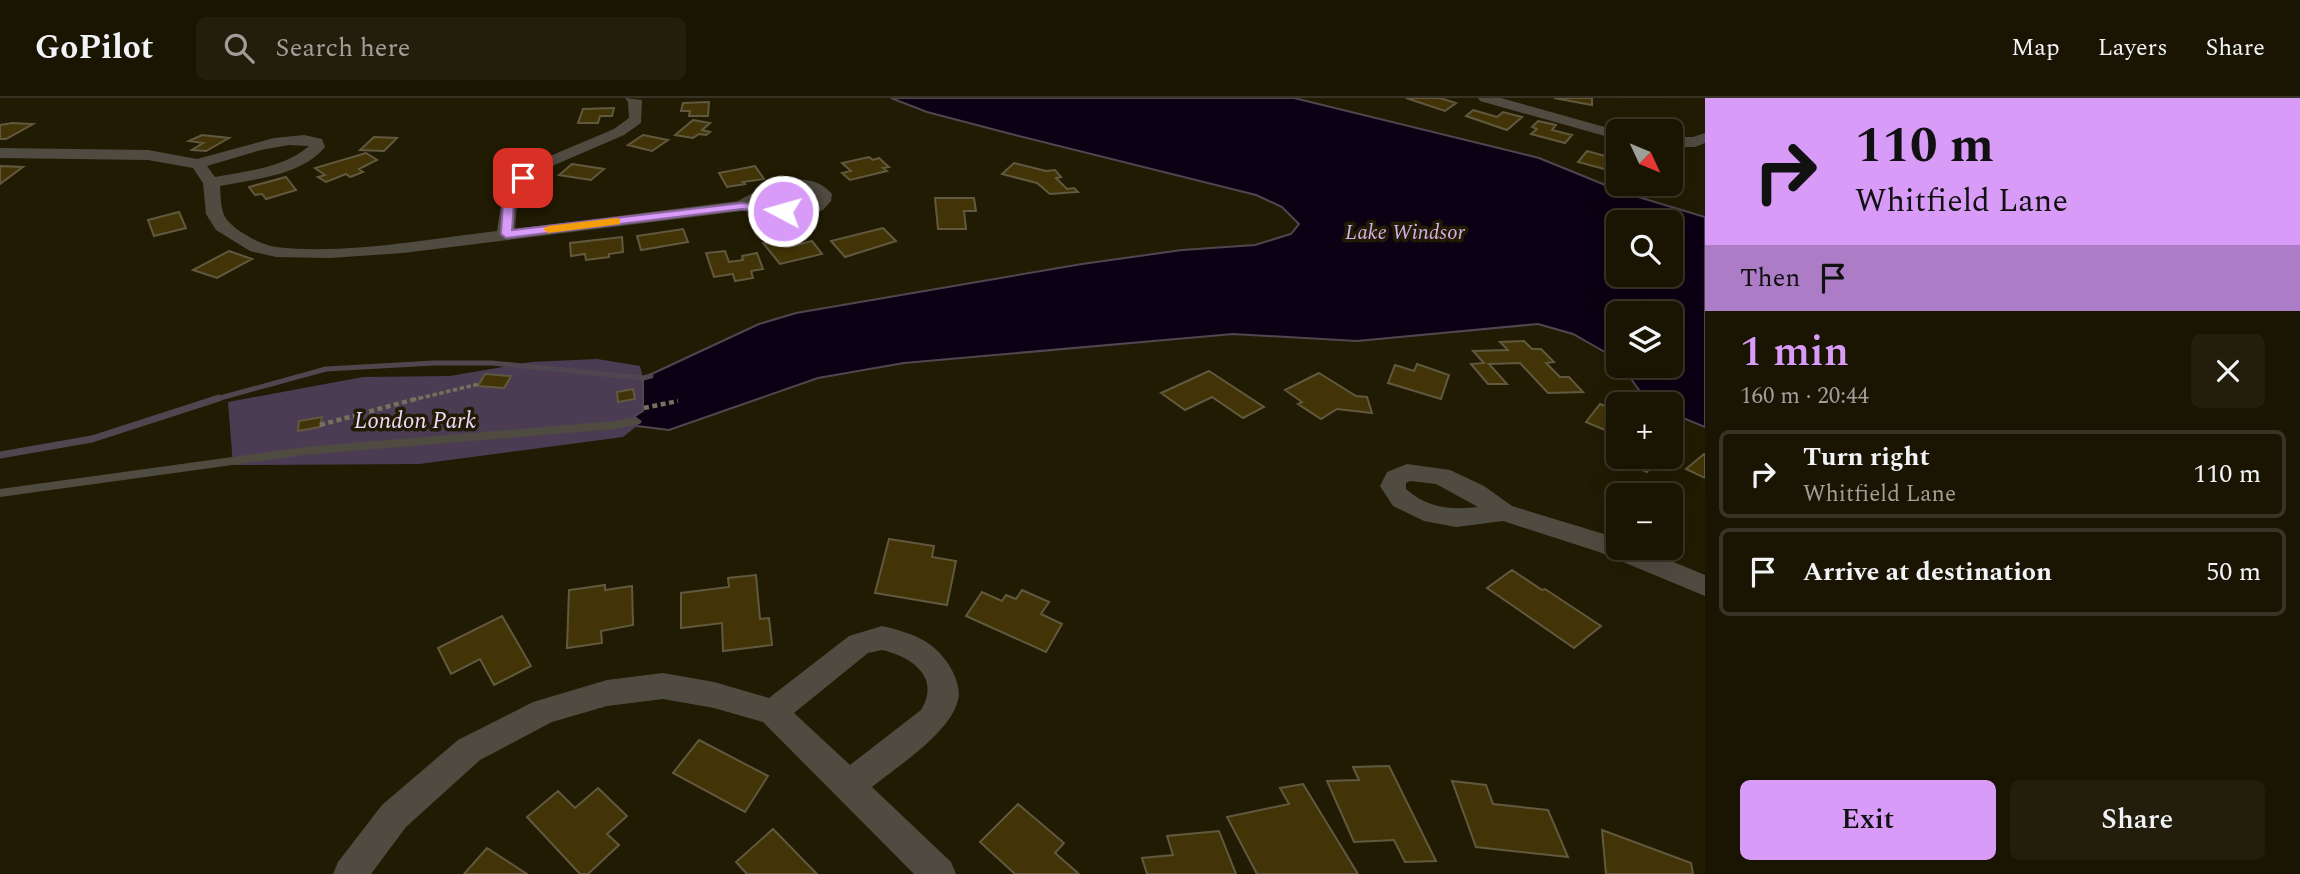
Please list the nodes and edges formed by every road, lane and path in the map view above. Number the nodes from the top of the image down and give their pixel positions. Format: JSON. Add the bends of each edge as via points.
{"nodes":[{"id":1,"x":632,"y":98,"type":"edge"},
{"id":2,"x":1493,"y":99,"type":"edge"},
{"id":3,"x":1606,"y":132,"type":"edge"},
{"id":4,"x":1684,"y":142,"type":"edge"},
{"id":5,"x":1702,"y":143,"type":"edge"},
{"id":6,"x":0,"y":153,"type":"edge"},
{"id":7,"x":198,"y":164,"type":"junction"},
{"id":8,"x":211,"y":183,"type":"junction"},
{"id":9,"x":742,"y":206,"type":"dead end"},
{"id":10,"x":506,"y":234,"type":"junction"},
{"id":11,"x":479,"y":384,"type":"dead end"},
{"id":12,"x":678,"y":401,"type":"dead end"},
{"id":13,"x":643,"y":408,"type":"dead end"},
{"id":14,"x":636,"y":421,"type":"dead end"},
{"id":15,"x":320,"y":425,"type":"dead end"},
{"id":16,"x":0,"y":493,"type":"edge"},
{"id":17,"x":1503,"y":512,"type":"dead end"},
{"id":18,"x":1705,"y":586,"type":"edge"},
{"id":19,"x":773,"y":712,"type":"junction"},
{"id":20,"x":850,"y":785,"type":"junction"},
{"id":21,"x":350,"y":874,"type":"edge"},
{"id":22,"x":939,"y":874,"type":"edge"}],
"edges":[{"from":1,"to":10,"type":"street","via":[[636,120],[619,132],[537,167],[510,188]]},
{"from":2,"to":3,"type":"street"},
{"from":4,"to":5,"type":"street"},
{"from":6,"to":7,"type":"street","via":[[148,155]]},
{"from":7,"to":8,"type":"street"},
{"from":7,"to":8,"type":"street","via":[[271,144],[317,142],[313,153],[292,163]]},
{"from":8,"to":10,"type":"street","via":[[215,214],[222,226],[256,247],[276,252],[403,248]]},
{"from":9,"to":10,"type":"street"},
{"from":11,"to":15,"type":"path"},
{"from":12,"to":13,"type":"path"},
{"from":14,"to":16,"type":"lane","via":[[304,451]]},
{"from":17,"to":18,"type":"street","via":[[1608,545]]},
{"from":19,"to":20,"type":"street"},
{"from":19,"to":20,"type":"street","via":[[859,644],[882,638],[928,657],[942,680],[944,699],[932,719]]},
{"from":19,"to":21,"type":"street","via":[[663,686],[607,693],[544,711],[469,750],[394,817]]},
{"from":20,"to":22,"type":"street"}]}
